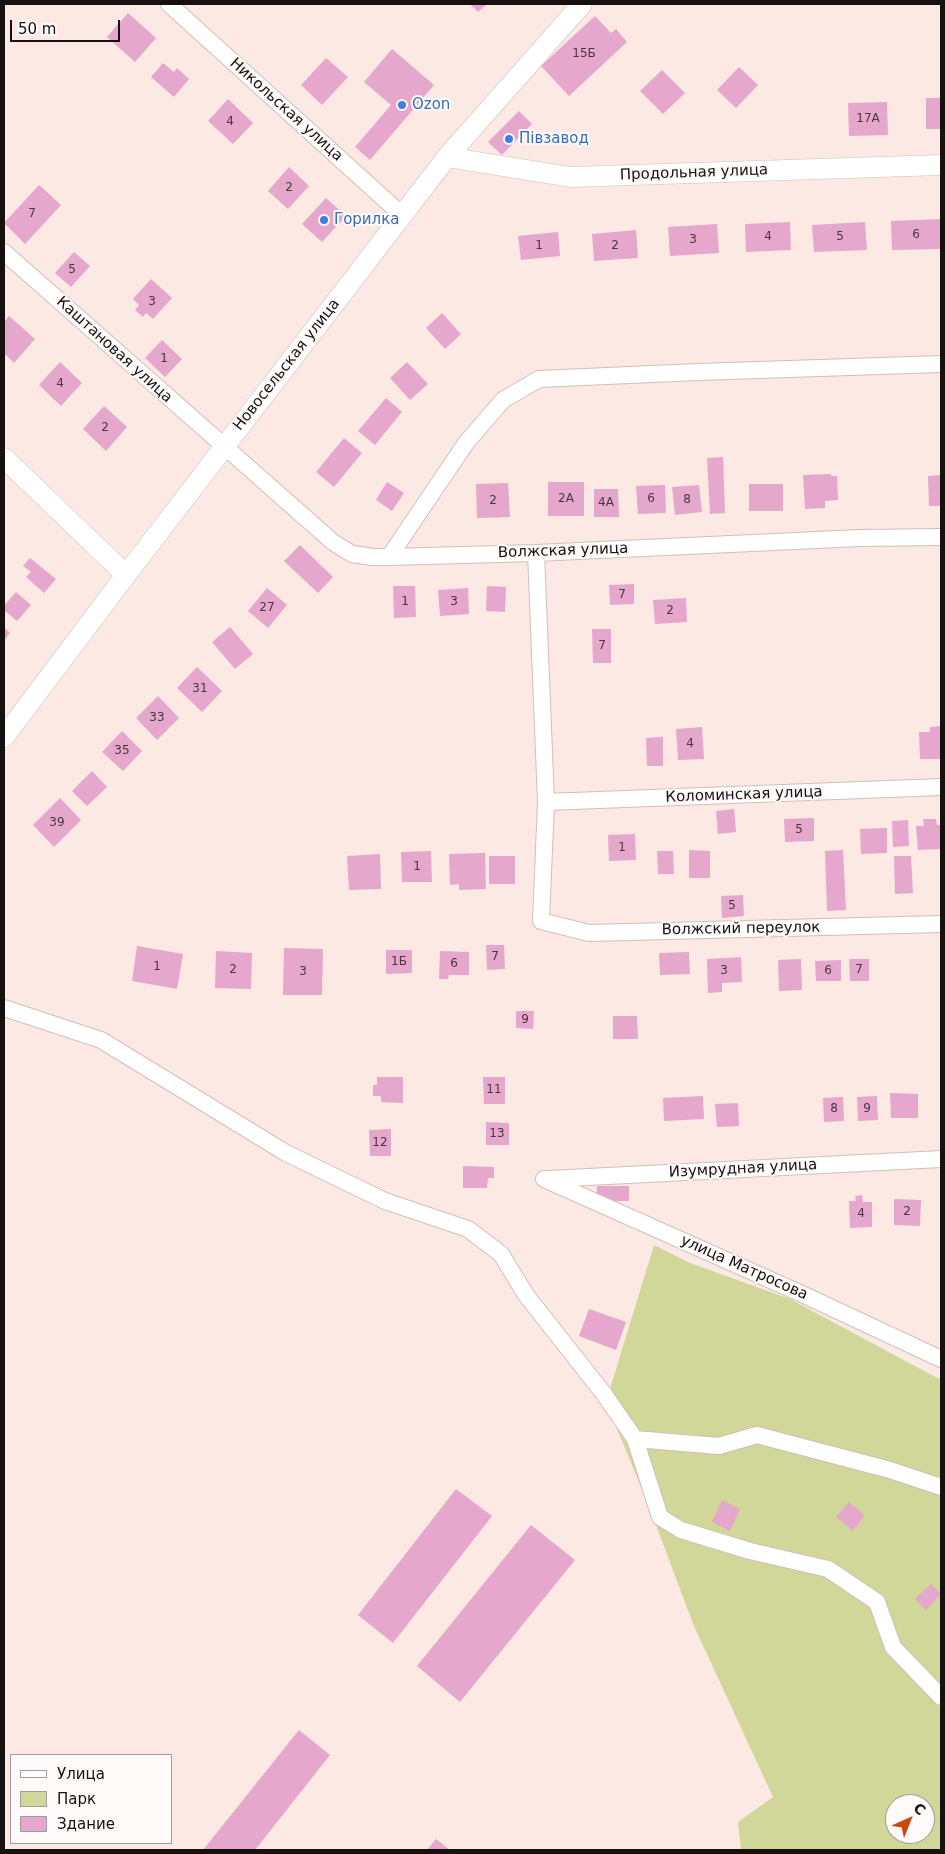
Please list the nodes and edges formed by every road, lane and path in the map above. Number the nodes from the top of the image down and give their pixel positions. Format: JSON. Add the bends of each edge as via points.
{"nodes":[{"id":1,"x":169,"y":4,"type":"edge"},
{"id":2,"x":582,"y":4,"type":"edge"},
{"id":3,"x":447,"y":158,"type":"junction"},
{"id":4,"x":941,"y":165,"type":"edge"},
{"id":5,"x":402,"y":215,"type":"junction"},
{"id":6,"x":4,"y":252,"type":"edge"},
{"id":7,"x":941,"y":364,"type":"edge"},
{"id":8,"x":224,"y":448,"type":"junction"},
{"id":9,"x":4,"y":458,"type":"edge"},
{"id":10,"x":941,"y":536,"type":"edge"},
{"id":11,"x":536,"y":553,"type":"junction"},
{"id":12,"x":389,"y":557,"type":"junction"},
{"id":13,"x":126,"y":575,"type":"junction"},
{"id":14,"x":4,"y":736,"type":"edge"},
{"id":15,"x":941,"y":787,"type":"edge"},
{"id":16,"x":546,"y":802,"type":"junction"},
{"id":17,"x":941,"y":924,"type":"edge"},
{"id":18,"x":4,"y":1008,"type":"edge"},
{"id":19,"x":941,"y":1159,"type":"edge"},
{"id":20,"x":544,"y":1179,"type":"joint"},
{"id":21,"x":941,"y":1359,"type":"edge"},
{"id":22,"x":635,"y":1438,"type":"junction"},
{"id":23,"x":941,"y":1487,"type":"edge"},
{"id":24,"x":941,"y":1697,"type":"edge"}],
"edges":[{"from":1,"to":5,"type":"street","name":"Никольская улица"},
{"from":2,"to":3,"type":"street","name":"Новосельская улица"},
{"from":3,"to":4,"type":"street","name":"Продольная улица","via":[[570,177]]},
{"from":3,"to":5,"type":"street","name":"Новосельская улица"},
{"from":5,"to":8,"type":"street","name":"Новосельская улица"},
{"from":6,"to":8,"type":"street","name":"Каштановая улица"},
{"from":7,"to":12,"type":"street","via":[[539,379],[503,400],[466,443]]},
{"from":8,"to":12,"type":"street","name":"Волжская улица","via":[[334,543],[352,554]]},
{"from":8,"to":13,"type":"street","name":"Новосельская улица"},
{"from":9,"to":13,"type":"street"},
{"from":10,"to":11,"type":"street","name":"Волжская улица"},
{"from":11,"to":12,"type":"street","name":"Волжская улица"},
{"from":11,"to":16,"type":"street"},
{"from":13,"to":14,"type":"street","name":"Новосельская улица"},
{"from":15,"to":16,"type":"street","name":"Коломинская улица"},
{"from":16,"to":17,"type":"street","name":"Волжский переулок","via":[[542,921],[589,933]]},
{"from":18,"to":22,"type":"street","via":[[101,1040],[286,1152],[385,1200],[468,1229],[501,1254],[526,1295]]},
{"from":19,"to":20,"type":"street","name":"Изумрудная улица"},
{"from":20,"to":21,"type":"street","name":"улица Матросова"},
{"from":22,"to":23,"type":"street","via":[[719,1446],[757,1435]]},
{"from":22,"to":24,"type":"street","via":[[660,1517],[681,1530],[750,1551],[828,1569],[877,1602],[893,1647]]}]}
